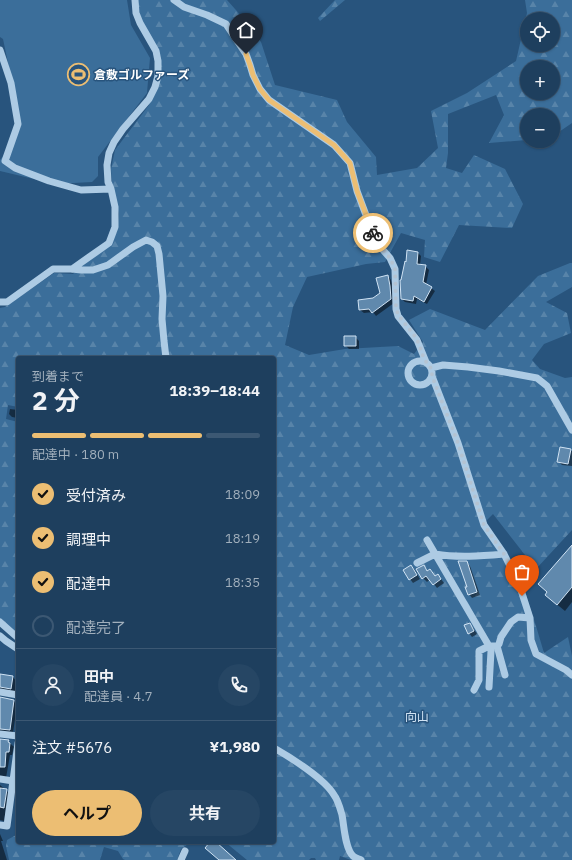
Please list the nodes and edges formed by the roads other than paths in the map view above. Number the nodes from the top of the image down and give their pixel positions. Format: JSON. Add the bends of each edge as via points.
{"nodes":[{"id":1,"x":135,"y":0,"type":"edge"},
{"id":2,"x":174,"y":0,"type":"edge"},
{"id":3,"x":0,"y":50,"type":"edge"},
{"id":4,"x":111,"y":189,"type":"junction"},
{"id":5,"x":72,"y":269,"type":"junction"},
{"id":6,"x":0,"y":302,"type":"edge"},
{"id":7,"x":166,"y":356,"type":"edge"},
{"id":8,"x":429,"y":365,"type":"junction"},
{"id":9,"x":432,"y":376,"type":"junction"},
{"id":10,"x":572,"y":430,"type":"edge"},
{"id":11,"x":427,"y":540,"type":"dead end"},
{"id":12,"x":435,"y":554,"type":"junction"},
{"id":13,"x":504,"y":554,"type":"junction"},
{"id":14,"x":417,"y":563,"type":"dead end"},
{"id":15,"x":530,"y":618,"type":"junction"},
{"id":16,"x":0,"y":622,"type":"edge"},
{"id":17,"x":0,"y":636,"type":"edge"},
{"id":18,"x":16,"y":636,"type":"edge"},
{"id":19,"x":489,"y":646,"type":"junction"},
{"id":20,"x":497,"y":646,"type":"junction"},
{"id":21,"x":16,"y":648,"type":"edge"},
{"id":22,"x":505,"y":675,"type":"dead end"},
{"id":23,"x":572,"y":675,"type":"edge"},
{"id":24,"x":489,"y":687,"type":"dead end"},
{"id":25,"x":474,"y":690,"type":"dead end"},
{"id":26,"x":0,"y":692,"type":"edge"},
{"id":27,"x":16,"y":695,"type":"edge"},
{"id":28,"x":0,"y":734,"type":"edge"},
{"id":29,"x":16,"y":736,"type":"edge"},
{"id":30,"x":276,"y":749,"type":"edge"},
{"id":31,"x":16,"y":758,"type":"edge"},
{"id":32,"x":0,"y":779,"type":"edge"},
{"id":33,"x":13,"y":781,"type":"junction"},
{"id":34,"x":0,"y":825,"type":"edge"},
{"id":35,"x":185,"y":851,"type":"dead end"},
{"id":36,"x":350,"y":858,"type":"edge"},
{"id":37,"x":181,"y":860,"type":"edge"},
{"id":38,"x":361,"y":860,"type":"edge"}],
"edges":[{"from":1,"to":4,"type":"street","via":[[140,23],[156,51],[158,76],[148,99],[123,129],[109,153],[107,165]]},
{"from":2,"to":8,"type":"street","via":[[184,7],[226,24],[246,54],[260,89],[269,100],[334,145],[350,163],[357,191],[376,242],[390,258],[395,269],[398,316],[417,340]]},
{"from":3,"to":4,"type":"street","via":[[11,83],[18,124],[5,161],[15,168],[49,181],[81,190]]},
{"from":4,"to":5,"type":"street","via":[[115,227],[109,243]]},
{"from":5,"to":6,"type":"street","via":[[53,269],[7,302]]},
{"from":5,"to":7,"type":"street","via":[[93,270],[108,265],[146,240],[157,246],[163,296],[162,319]]},
{"from":8,"to":9,"type":"street"},
{"from":8,"to":9,"type":"street","via":[[419,361],[412,364],[408,370],[410,378],[412,382],[421,385]]},
{"from":8,"to":10,"type":"street","via":[[468,367],[537,378],[547,386]]},
{"from":9,"to":13,"type":"street","via":[[458,443],[484,525]]},
{"from":11,"to":12,"type":"street"},
{"from":12,"to":13,"type":"street"},
{"from":12,"to":14,"type":"street"},
{"from":12,"to":19,"type":"street"},
{"from":13,"to":15,"type":"street","via":[[519,584]]},
{"from":15,"to":20,"type":"street","via":[[518,617],[511,622]]},
{"from":15,"to":23,"type":"street","via":[[531,640],[536,654]]},
{"from":16,"to":18,"type":"street"},
{"from":17,"to":21,"type":"street"},
{"from":19,"to":20,"type":"street"},
{"from":19,"to":24,"type":"street"},
{"from":19,"to":25,"type":"street","via":[[479,651],[479,680]]},
{"from":20,"to":22,"type":"street"},
{"from":26,"to":27,"type":"street"},
{"from":28,"to":29,"type":"street"},
{"from":30,"to":36,"type":"street","via":[[321,780],[334,793],[342,814]]},
{"from":31,"to":33,"type":"street"},
{"from":32,"to":33,"type":"street"},
{"from":33,"to":34,"type":"street","via":[[7,826]]},
{"from":35,"to":37,"type":"street"},
{"from":36,"to":38,"type":"street"}]}
